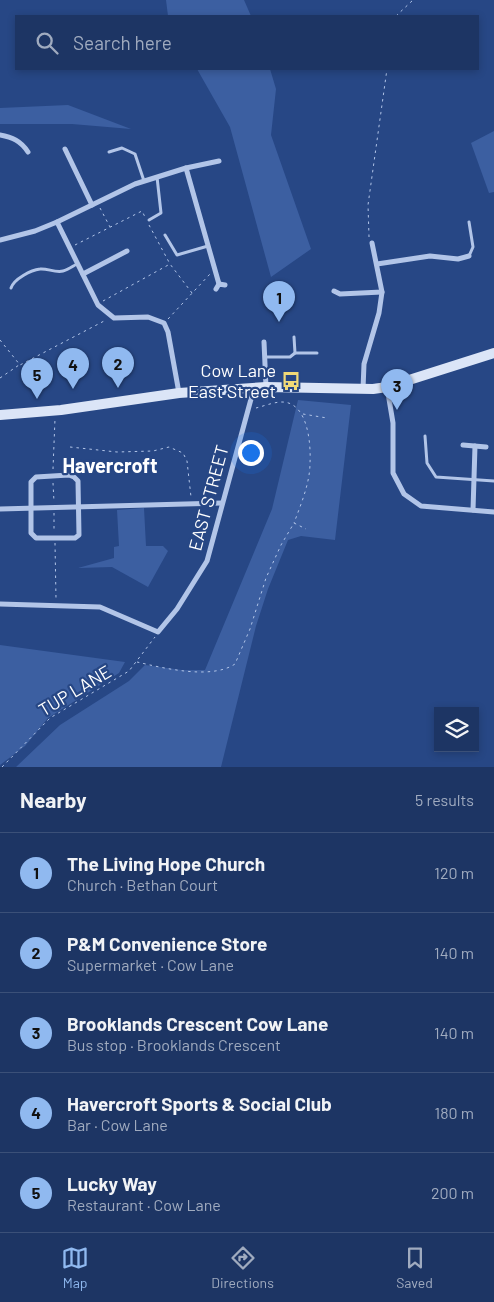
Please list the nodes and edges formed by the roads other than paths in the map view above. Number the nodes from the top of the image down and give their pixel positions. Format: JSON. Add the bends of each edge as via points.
{"nodes":[{"id":1,"x":0,"y":135,"type":"edge"},
{"id":2,"x":65,"y":149,"type":"dead end"},
{"id":3,"x":28,"y":152,"type":"dead end"},
{"id":4,"x":109,"y":152,"type":"dead end"},
{"id":5,"x":219,"y":161,"type":"dead end"},
{"id":6,"x":186,"y":168,"type":"junction"},
{"id":7,"x":157,"y":177,"type":"junction"},
{"id":8,"x":144,"y":182,"type":"junction"},
{"id":9,"x":94,"y":204,"type":"junction"},
{"id":10,"x":149,"y":220,"type":"dead end"},
{"id":11,"x":57,"y":222,"type":"junction"},
{"id":12,"x":469,"y":222,"type":"dead end"},
{"id":13,"x":165,"y":235,"type":"dead end"},
{"id":14,"x":0,"y":240,"type":"edge"},
{"id":15,"x":372,"y":243,"type":"road end"},
{"id":16,"x":208,"y":246,"type":"junction"},
{"id":17,"x":128,"y":250,"type":"dead end"},
{"id":18,"x":469,"y":256,"type":"joint"},
{"id":19,"x":78,"y":263,"type":"junction"},
{"id":20,"x":377,"y":264,"type":"junction"},
{"id":21,"x":83,"y":274,"type":"junction"},
{"id":22,"x":220,"y":286,"type":"dead end"},
{"id":23,"x":10,"y":288,"type":"dead end"},
{"id":24,"x":334,"y":291,"type":"dead end"},
{"id":25,"x":382,"y":292,"type":"junction"},
{"id":26,"x":294,"y":338,"type":"dead end"},
{"id":27,"x":264,"y":342,"type":"dead end"},
{"id":28,"x":295,"y":353,"type":"junction"},
{"id":29,"x":317,"y":353,"type":"dead end"},
{"id":30,"x":494,"y":353,"type":"edge"},
{"id":31,"x":265,"y":357,"type":"junction"},
{"id":32,"x":387,"y":387,"type":"junction"},
{"id":33,"x":254,"y":388,"type":"junction"},
{"id":34,"x":266,"y":388,"type":"junction"},
{"id":35,"x":363,"y":390,"type":"junction"},
{"id":36,"x":179,"y":393,"type":"junction"},
{"id":37,"x":0,"y":415,"type":"edge"},
{"id":38,"x":425,"y":436,"type":"dead end"},
{"id":39,"x":463,"y":445,"type":"dead end"},
{"id":40,"x":475,"y":446,"type":"junction"},
{"id":41,"x":486,"y":447,"type":"dead end"},
{"id":42,"x":474,"y":480,"type":"junction"},
{"id":43,"x":494,"y":481,"type":"edge"},
{"id":44,"x":222,"y":503,"type":"junction"},
{"id":45,"x":79,"y":507,"type":"junction"},
{"id":46,"x":30,"y":508,"type":"junction"},
{"id":47,"x":0,"y":509,"type":"edge"},
{"id":48,"x":473,"y":510,"type":"junction"},
{"id":49,"x":494,"y":512,"type":"edge"},
{"id":50,"x":0,"y":604,"type":"edge"}],
"edges":[{"from":1,"to":3,"type":"street","via":[[23,144]]},
{"from":2,"to":9,"type":"street"},
{"from":4,"to":8,"type":"lane","via":[[122,148],[135,154]]},
{"from":5,"to":6,"type":"street"},
{"from":6,"to":7,"type":"street"},
{"from":6,"to":16,"type":"street"},
{"from":7,"to":8,"type":"street"},
{"from":7,"to":10,"type":"lane","via":[[161,213]]},
{"from":8,"to":9,"type":"street"},
{"from":9,"to":11,"type":"street"},
{"from":11,"to":14,"type":"street"},
{"from":11,"to":19,"type":"street"},
{"from":12,"to":18,"type":"lane","via":[[473,246]]},
{"from":13,"to":16,"type":"lane","via":[[177,255]]},
{"from":15,"to":20,"type":"street"},
{"from":16,"to":22,"type":"street"},
{"from":17,"to":21,"type":"street"},
{"from":18,"to":20,"type":"street","via":[[458,259],[430,256]]},
{"from":19,"to":21,"type":"street"},
{"from":19,"to":23,"type":"lane","via":[[64,271],[34,271],[16,280]]},
{"from":20,"to":25,"type":"street"},
{"from":21,"to":36,"type":"street","via":[[98,304],[112,316],[148,317],[164,323]]},
{"from":24,"to":25,"type":"street","via":[[340,294]]},
{"from":25,"to":35,"type":"street","via":[[364,364]]},
{"from":26,"to":28,"type":"lane"},
{"from":27,"to":31,"type":"street"},
{"from":28,"to":29,"type":"lane"},
{"from":28,"to":31,"type":"lane","via":[[290,358]]},
{"from":30,"to":32,"type":"main road"},
{"from":31,"to":34,"type":"street"},
{"from":32,"to":35,"type":"main road"},
{"from":32,"to":48,"type":"street","via":[[393,423],[393,473],[399,487],[421,506]]},
{"from":33,"to":34,"type":"main road"},
{"from":33,"to":36,"type":"main road"},
{"from":33,"to":44,"type":"street","name":"EAST STREET"},
{"from":34,"to":35,"type":"main road"},
{"from":36,"to":37,"type":"main road"},
{"from":38,"to":42,"type":"lane","via":[[427,463],[436,477]]},
{"from":39,"to":40,"type":"street"},
{"from":40,"to":41,"type":"street"},
{"from":40,"to":42,"type":"street"},
{"from":42,"to":43,"type":"lane"},
{"from":42,"to":48,"type":"street"},
{"from":44,"to":45,"type":"street"},
{"from":44,"to":50,"type":"street","name":"EAST STREET","via":[[207,561],[177,609],[158,632],[100,607]]},
{"from":45,"to":46,"type":"street"},
{"from":45,"to":46,"type":"street","via":[[78,481],[69,475],[36,477],[30,488]]},
{"from":45,"to":46,"type":"street","via":[[80,532],[76,538],[36,538],[31,533]]},
{"from":46,"to":47,"type":"street"},
{"from":48,"to":49,"type":"street"}]}
